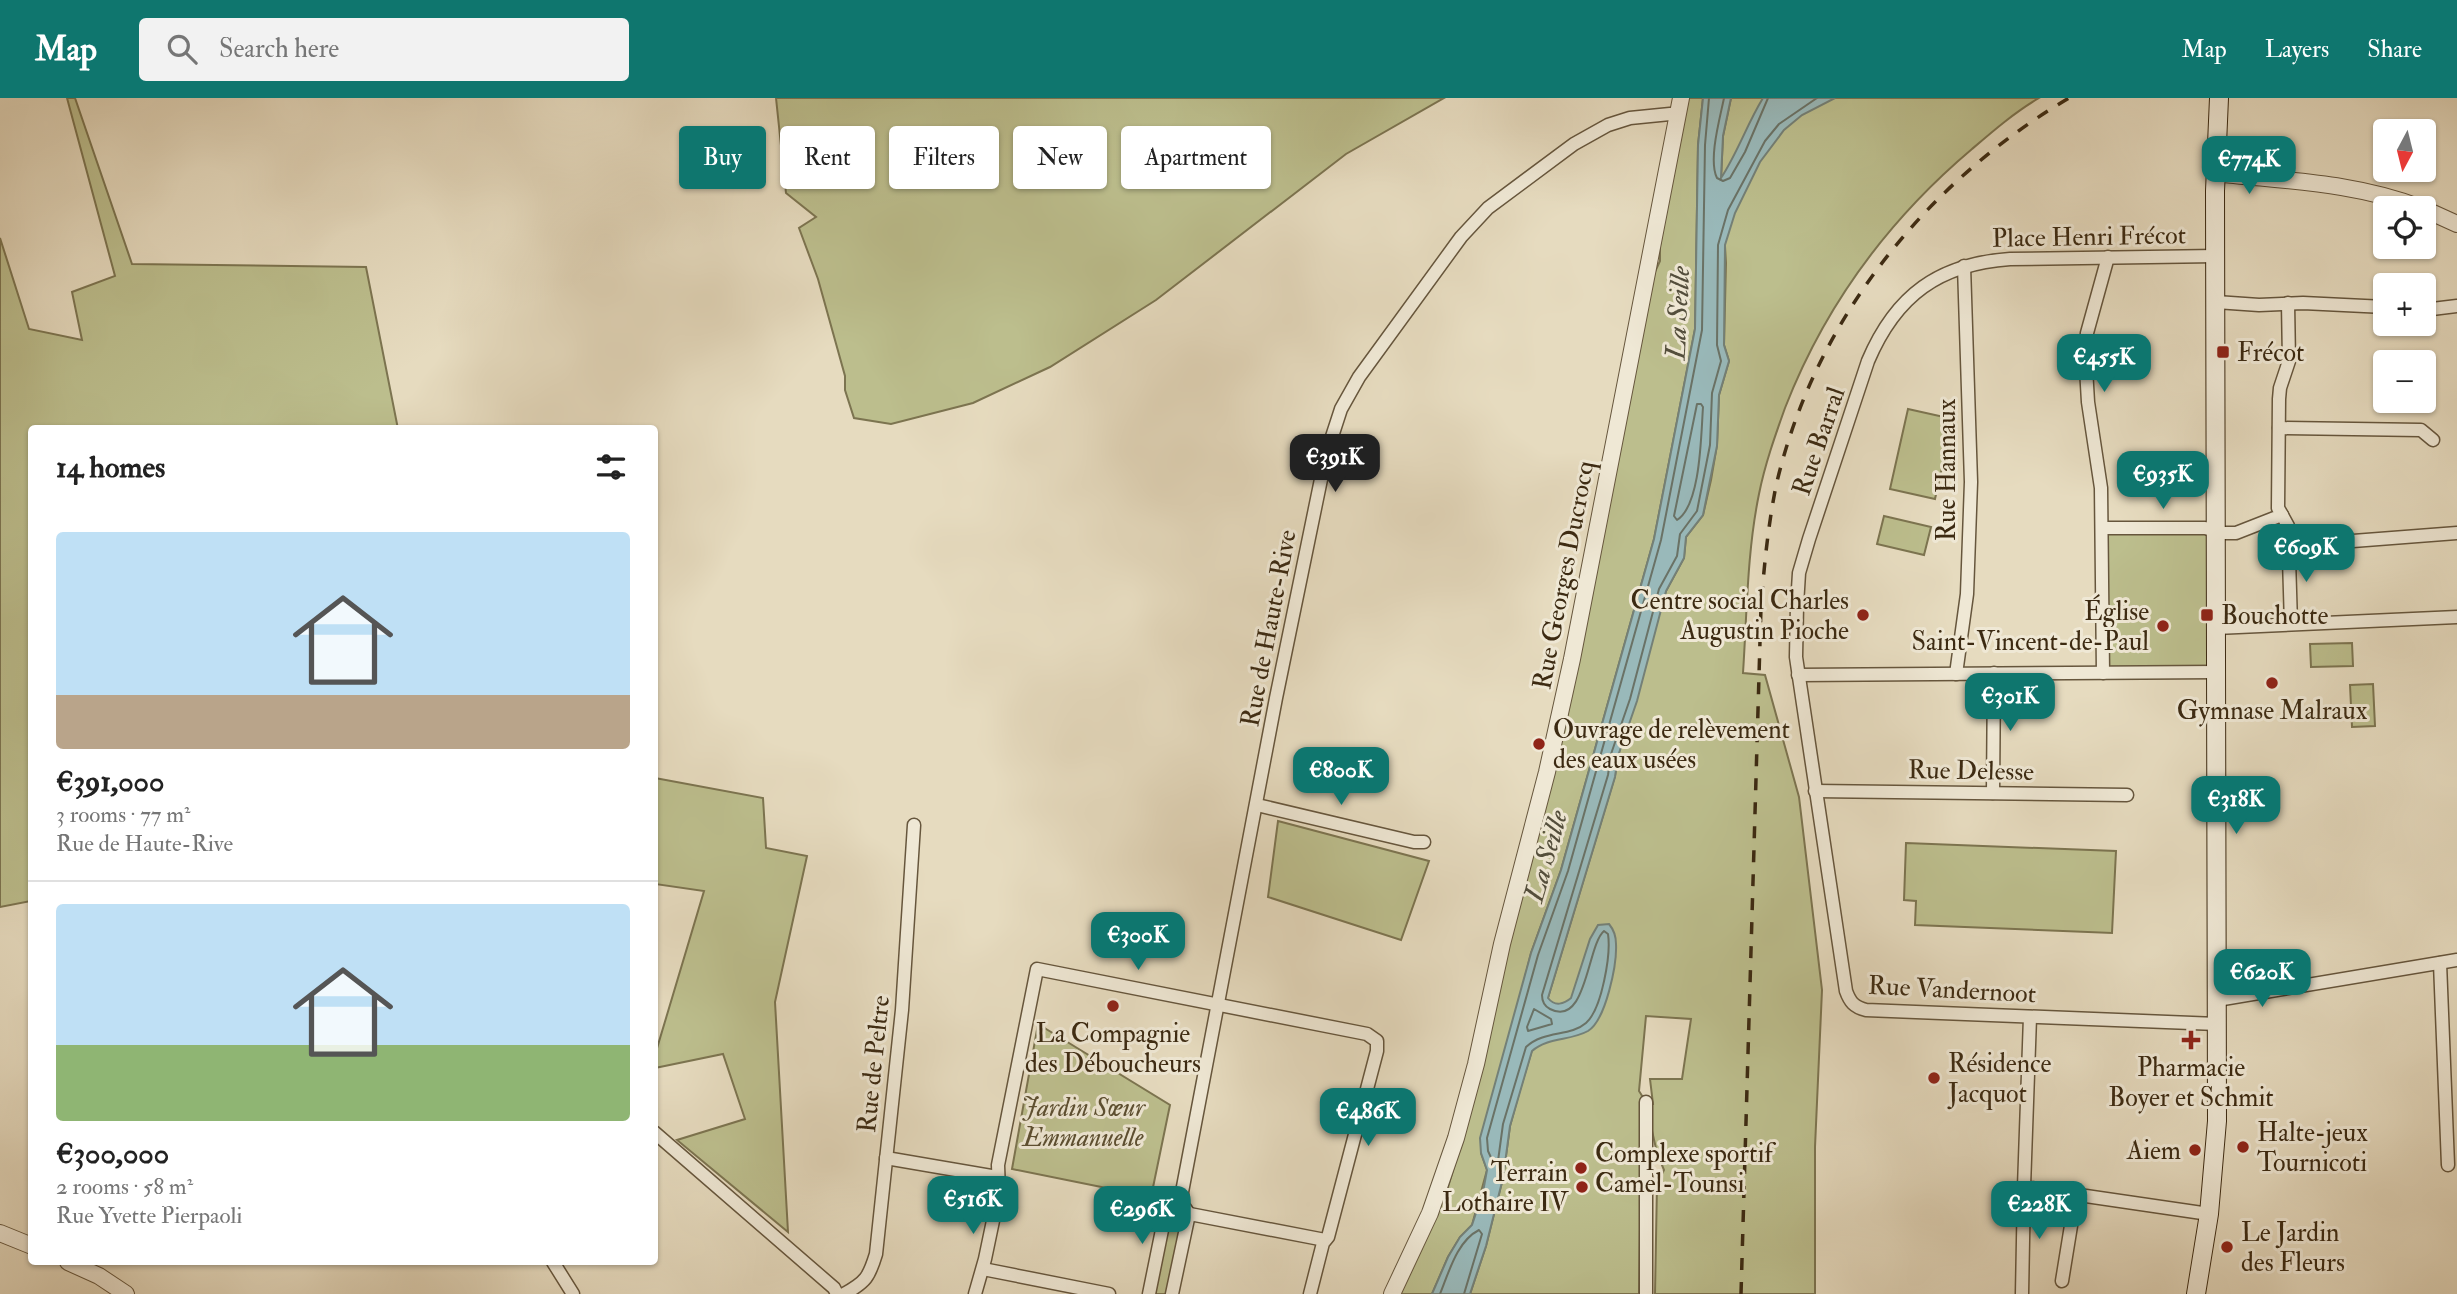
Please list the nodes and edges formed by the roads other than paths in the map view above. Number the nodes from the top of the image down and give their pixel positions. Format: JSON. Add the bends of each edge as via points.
{"nodes":[{"id":1,"x":1681,"y":98,"type":"edge"},
{"id":2,"x":2219,"y":98,"type":"edge"},
{"id":3,"x":1677,"y":115,"type":"junction"},
{"id":4,"x":2215,"y":173,"type":"junction"},
{"id":5,"x":2381,"y":196,"type":"edge"},
{"id":6,"x":2436,"y":215,"type":"edge"},
{"id":7,"x":2457,"y":224,"type":"edge"},
{"id":8,"x":2216,"y":256,"type":"junction"},
{"id":9,"x":2109,"y":257,"type":"junction"},
{"id":10,"x":1964,"y":266,"type":"junction"},
{"id":11,"x":2216,"y":302,"type":"junction"},
{"id":12,"x":2288,"y":303,"type":"junction"},
{"id":13,"x":2457,"y":306,"type":"edge"},
{"id":14,"x":2373,"y":307,"type":"edge"},
{"id":15,"x":2436,"y":309,"type":"edge"},
{"id":16,"x":2279,"y":428,"type":"junction"},
{"id":17,"x":2433,"y":440,"type":"dead end"},
{"id":18,"x":2282,"y":515,"type":"junction"},
{"id":19,"x":2102,"y":528,"type":"junction"},
{"id":20,"x":2216,"y":531,"type":"junction"},
{"id":21,"x":2457,"y":533,"type":"edge"},
{"id":22,"x":2288,"y":546,"type":"junction"},
{"id":23,"x":2457,"y":617,"type":"edge"},
{"id":24,"x":2291,"y":624,"type":"junction"},
{"id":25,"x":2216,"y":628,"type":"junction"},
{"id":26,"x":1994,"y":673,"type":"junction"},
{"id":27,"x":2103,"y":673,"type":"junction"},
{"id":28,"x":2217,"y":673,"type":"junction"},
{"id":29,"x":1798,"y":674,"type":"junction"},
{"id":30,"x":1956,"y":674,"type":"junction"},
{"id":31,"x":1815,"y":791,"type":"junction"},
{"id":32,"x":1993,"y":793,"type":"junction"},
{"id":33,"x":2127,"y":795,"type":"dead end"},
{"id":34,"x":1257,"y":804,"type":"junction"},
{"id":35,"x":914,"y":824,"type":"dead end"},
{"id":36,"x":1424,"y":842,"type":"dead end"},
{"id":37,"x":2457,"y":960,"type":"edge"},
{"id":38,"x":2440,"y":963,"type":"junction"},
{"id":39,"x":2217,"y":1000,"type":"junction"},
{"id":40,"x":1219,"y":1006,"type":"junction"},
{"id":41,"x":2030,"y":1017,"type":"junction"},
{"id":42,"x":2217,"y":1024,"type":"junction"},
{"id":43,"x":1646,"y":1102,"type":"dead end"},
{"id":44,"x":658,"y":1135,"type":"edge"},
{"id":45,"x":886,"y":1158,"type":"junction"},
{"id":46,"x":2448,"y":1165,"type":"dead end"},
{"id":47,"x":997,"y":1177,"type":"junction"},
{"id":48,"x":2024,"y":1187,"type":"junction"},
{"id":49,"x":1182,"y":1192,"type":"junction"},
{"id":50,"x":2076,"y":1195,"type":"junction"},
{"id":51,"x":1169,"y":1210,"type":"junction"},
{"id":52,"x":1189,"y":1214,"type":"junction"},
{"id":53,"x":2209,"y":1214,"type":"junction"},
{"id":54,"x":0,"y":1233,"type":"edge"},
{"id":55,"x":1325,"y":1241,"type":"junction"},
{"id":56,"x":28,"y":1244,"type":"edge"},
{"id":57,"x":75,"y":1265,"type":"edge"},
{"id":58,"x":555,"y":1265,"type":"edge"},
{"id":59,"x":983,"y":1269,"type":"junction"},
{"id":60,"x":2062,"y":1281,"type":"dead end"},
{"id":61,"x":126,"y":1294,"type":"edge"},
{"id":62,"x":573,"y":1294,"type":"edge"},
{"id":63,"x":837,"y":1294,"type":"edge"},
{"id":64,"x":844,"y":1294,"type":"edge"},
{"id":65,"x":975,"y":1294,"type":"edge"},
{"id":66,"x":1109,"y":1294,"type":"edge"},
{"id":67,"x":1149,"y":1294,"type":"edge"},
{"id":68,"x":1172,"y":1294,"type":"edge"},
{"id":69,"x":1310,"y":1294,"type":"edge"},
{"id":70,"x":1392,"y":1294,"type":"edge"},
{"id":71,"x":1646,"y":1294,"type":"edge"},
{"id":72,"x":2022,"y":1294,"type":"edge"},
{"id":73,"x":2196,"y":1294,"type":"edge"}],
"edges":[{"from":1,"to":3,"type":"street","name":"Rue Georges Ducrocq"},
{"from":2,"to":4,"type":"main road"},
{"from":3,"to":34,"type":"street","name":"Rue de Haute-Rive","via":[[1630,118],[1608,125],[1498,199],[1470,226],[1349,393],[1326,455]]},
{"from":3,"to":70,"type":"street","name":"Rue Georges Ducrocq","via":[[1572,659],[1476,1064],[1430,1213]]},
{"from":4,"to":5,"type":"street"},
{"from":4,"to":8,"type":"main road"},
{"from":6,"to":7,"type":"street"},
{"from":8,"to":9,"type":"street","name":"Place Henri Frécot"},
{"from":8,"to":11,"type":"main road"},
{"from":9,"to":10,"type":"street","name":"Place Henri Frécot","via":[[2010,259]]},
{"from":9,"to":19,"type":"street","via":[[2085,351]]},
{"from":10,"to":29,"type":"street","name":"Rue Barral","via":[[1939,276],[1904,301],[1879,335],[1868,361],[1799,573]]},
{"from":10,"to":30,"type":"street","name":"Rue Hannaux","via":[[1970,482],[1967,594]]},
{"from":11,"to":12,"type":"street"},
{"from":11,"to":20,"type":"main road"},
{"from":12,"to":14,"type":"street"},
{"from":12,"to":16,"type":"street","via":[[2289,360],[2280,388]]},
{"from":13,"to":15,"type":"street"},
{"from":16,"to":17,"type":"street","via":[[2421,430]]},
{"from":16,"to":18,"type":"street","via":[[2278,508]]},
{"from":18,"to":20,"type":"street","via":[[2235,533]]},
{"from":18,"to":22,"type":"street","via":[[2288,526]]},
{"from":19,"to":20,"type":"street","via":[[2205,527]]},
{"from":19,"to":27,"type":"street"},
{"from":20,"to":25,"type":"main road"},
{"from":21,"to":22,"type":"street"},
{"from":22,"to":24,"type":"street"},
{"from":23,"to":24,"type":"street"},
{"from":24,"to":25,"type":"street"},
{"from":25,"to":28,"type":"main road"},
{"from":26,"to":27,"type":"street"},
{"from":26,"to":30,"type":"street"},
{"from":26,"to":32,"type":"street"},
{"from":27,"to":28,"type":"street"},
{"from":28,"to":39,"type":"main road"},
{"from":29,"to":30,"type":"street"},
{"from":29,"to":31,"type":"street","name":"Rue Vandernoot"},
{"from":31,"to":32,"type":"street","name":"Rue Delesse"},
{"from":31,"to":41,"type":"street","name":"Rue Vandernoot","via":[[1850,1002],[1866,1010]]},
{"from":32,"to":33,"type":"street","name":"Rue Delesse"},
{"from":34,"to":36,"type":"street"},
{"from":34,"to":40,"type":"street","name":"Rue de Haute-Rive"},
{"from":35,"to":45,"type":"street","name":"Rue de Peltre","via":[[902,1010]]},
{"from":37,"to":38,"type":"street"},
{"from":38,"to":39,"type":"street"},
{"from":38,"to":46,"type":"street"},
{"from":39,"to":42,"type":"main road"},
{"from":40,"to":47,"type":"street","via":[[1037,969]]},
{"from":40,"to":49,"type":"street","name":"Rue de Haute-Rive"},
{"from":40,"to":55,"type":"street","via":[[1367,1034],[1377,1041]]},
{"from":41,"to":42,"type":"street","name":"Rue Vandernoot"},
{"from":41,"to":48,"type":"street"},
{"from":42,"to":53,"type":"main road","via":[[2217,1136]]},
{"from":43,"to":71,"type":"street"},
{"from":44,"to":63,"type":"street"},
{"from":45,"to":47,"type":"street"},
{"from":45,"to":64,"type":"street","name":"Rue de Peltre","via":[[871,1272]]},
{"from":47,"to":59,"type":"street","via":[[999,1192]]},
{"from":48,"to":50,"type":"street"},
{"from":48,"to":72,"type":"street"},
{"from":49,"to":51,"type":"street","name":"Rue de Haute-Rive"},
{"from":49,"to":52,"type":"street","name":"Rue de Haute-Rive"},
{"from":50,"to":53,"type":"street"},
{"from":50,"to":60,"type":"street"},
{"from":51,"to":52,"type":"street"},
{"from":51,"to":67,"type":"street","name":"Rue de Haute-Rive"},
{"from":52,"to":55,"type":"street"},
{"from":52,"to":68,"type":"street","name":"Rue de Haute-Rive"},
{"from":53,"to":73,"type":"main road"},
{"from":54,"to":56,"type":"street"},
{"from":55,"to":69,"type":"street"},
{"from":57,"to":61,"type":"street"},
{"from":58,"to":62,"type":"street"},
{"from":59,"to":65,"type":"street"},
{"from":59,"to":66,"type":"street"}]}
